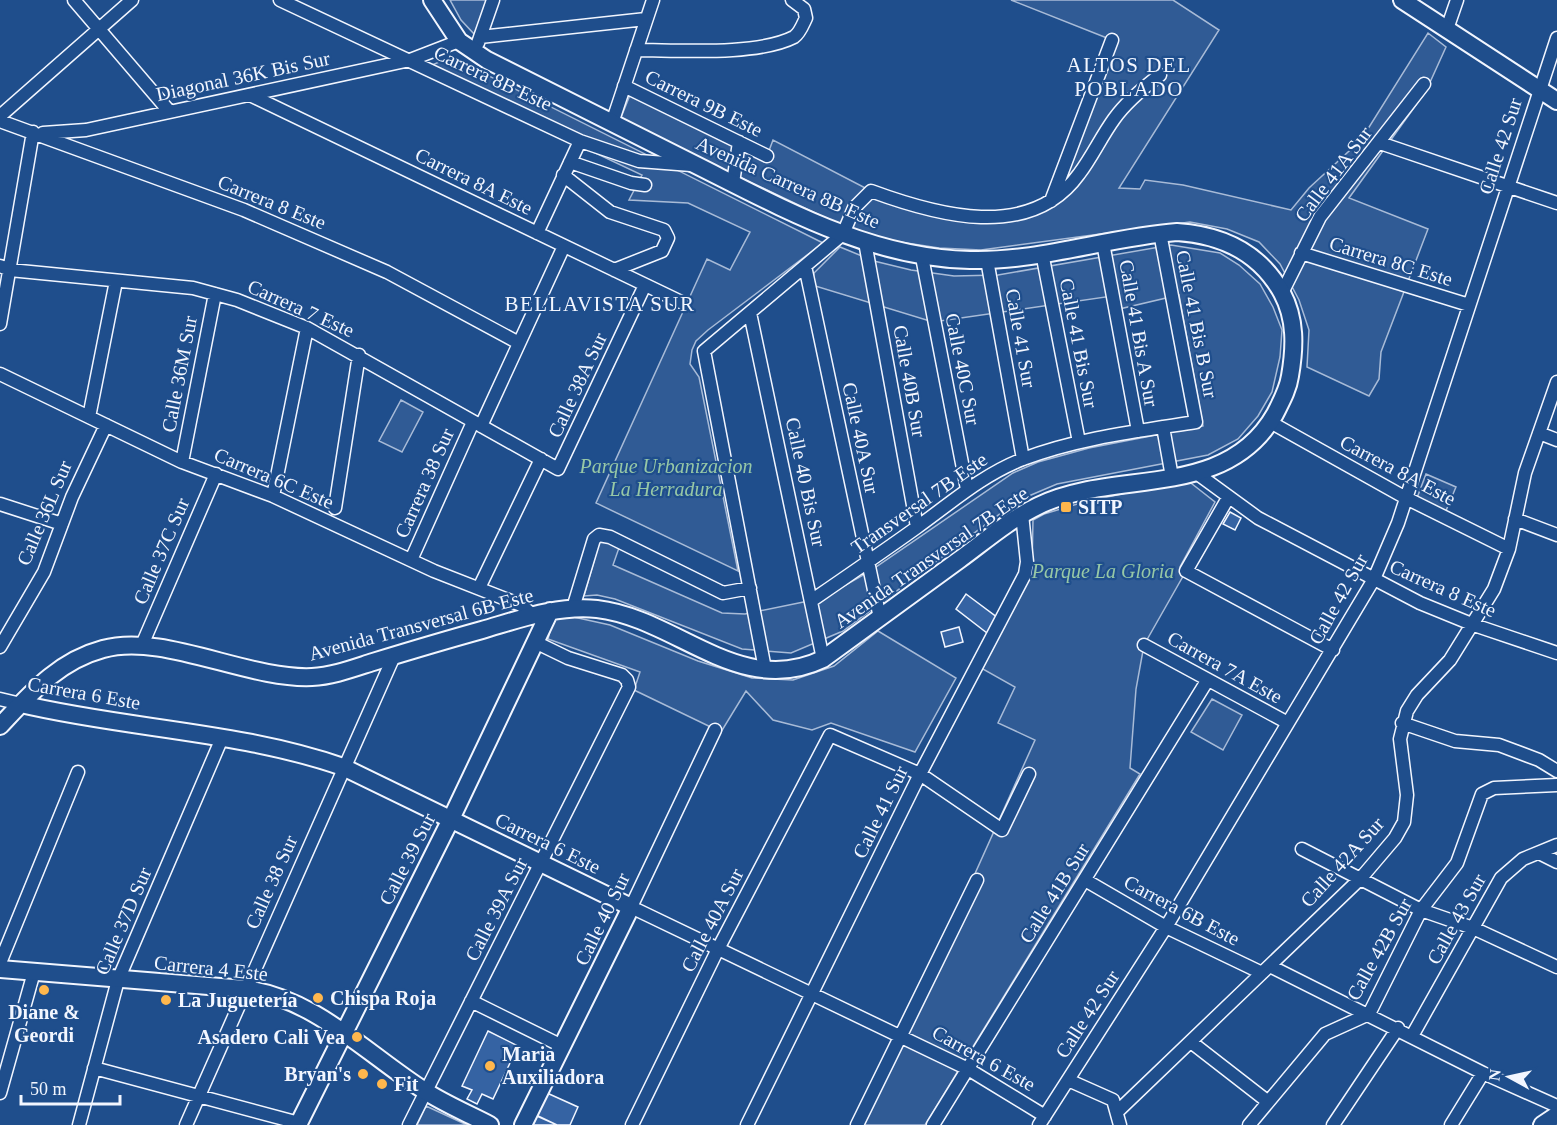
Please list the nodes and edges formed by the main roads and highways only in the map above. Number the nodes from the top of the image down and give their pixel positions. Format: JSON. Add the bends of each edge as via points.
{"nodes":[{"id":1,"x":432,"y":0,"type":"edge"},
{"id":2,"x":1402,"y":0,"type":"edge"},
{"id":3,"x":1421,"y":5,"type":"edge"},
{"id":4,"x":1557,"y":101,"type":"edge"},
{"id":5,"x":1270,"y":422,"type":"joint"},
{"id":6,"x":573,"y":608,"type":"joint"},
{"id":7,"x":550,"y":611,"type":"junction"},
{"id":8,"x":21,"y":704,"type":"junction"},
{"id":9,"x":0,"y":726,"type":"edge"},
{"id":10,"x":451,"y":819,"type":"junction"},
{"id":11,"x":631,"y":907,"type":"joint"},
{"id":12,"x":0,"y":969,"type":"edge"},
{"id":13,"x":342,"y":1033,"type":"junction"},
{"id":14,"x":1557,"y":1115,"type":"edge"},
{"id":15,"x":298,"y":1124,"type":"edge"},
{"id":16,"x":490,"y":1125,"type":"edge"},
{"id":17,"x":523,"y":1125,"type":"edge"},
{"id":18,"x":1542,"y":1125,"type":"edge"}],
"edges":[{"from":1,"to":5,"type":"main road","name":"Avenida Carrera 8B Este","via":[[459,41],[477,45],[612,123],[696,165],[865,242],[922,257],[987,260],[1160,234],[1198,234],[1235,245],[1265,268],[1282,293],[1293,321],[1289,382]]},
{"from":2,"to":3,"type":"main road"},
{"from":3,"to":4,"type":"main road","via":[[1447,29]]},
{"from":5,"to":6,"type":"main road","name":"Avenida Transversal 7B Este","via":[[1238,454],[1195,472],[1063,496],[1022,514],[824,659],[801,668],[765,669],[726,660],[613,612]]},
{"from":6,"to":7,"type":"main road","name":"Avenida Transversal 6B Este"},
{"from":7,"to":8,"type":"main road","name":"Avenida Transversal 6B Este","via":[[327,675],[304,678],[134,645],[104,648],[71,661]]},
{"from":7,"to":10,"type":"main road","name":"Calle 39 Sur"},
{"from":8,"to":9,"type":"main road"},
{"from":8,"to":10,"type":"main road","name":"Carrera 6 Este","via":[[317,758]]},
{"from":10,"to":11,"type":"main road","name":"Carrera 6 Este"},
{"from":10,"to":13,"type":"main road","name":"Calle 39 Sur"},
{"from":11,"to":17,"type":"main road","name":"Calle 40 Sur"},
{"from":12,"to":13,"type":"main road","name":"Carrera 4 Este","via":[[268,993],[288,1000]]},
{"from":13,"to":15,"type":"main road","name":"Calle 39 Sur"},
{"from":13,"to":16,"type":"main road","name":"Carrera 4 Este","via":[[426,1092]]},
{"from":14,"to":18,"type":"main road"}]}
